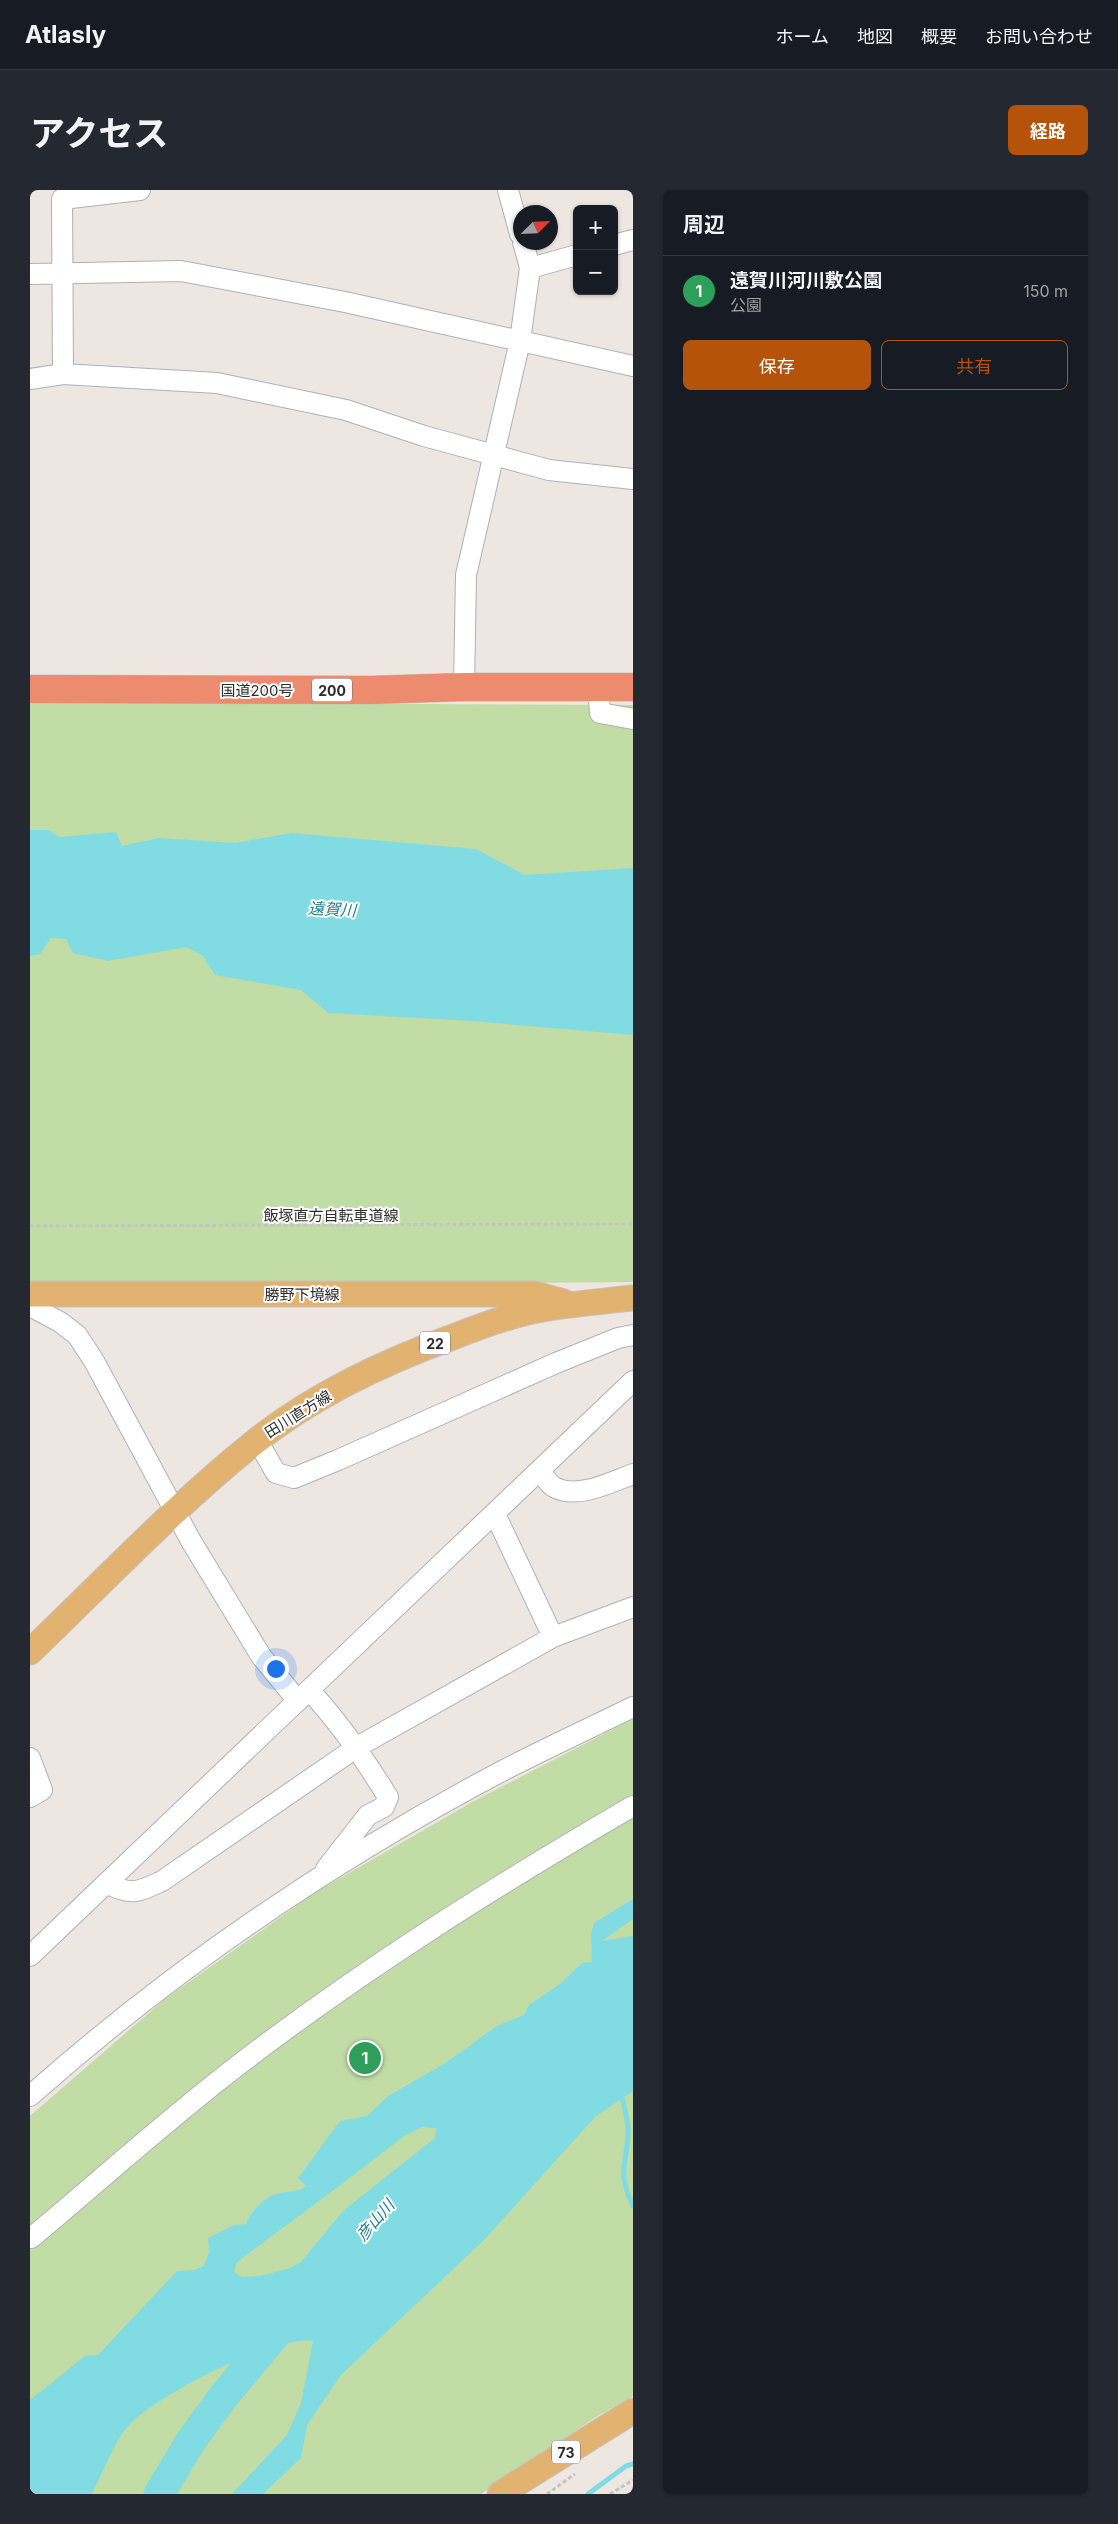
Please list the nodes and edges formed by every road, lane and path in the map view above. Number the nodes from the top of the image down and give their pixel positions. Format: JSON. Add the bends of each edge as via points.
{"nodes":[{"id":1,"x":140,"y":190,"type":"edge"},
{"id":2,"x":508,"y":190,"type":"edge"},
{"id":3,"x":513,"y":208,"type":"edge"},
{"id":4,"x":633,"y":240,"type":"edge"},
{"id":5,"x":618,"y":244,"type":"edge"},
{"id":6,"x":525,"y":250,"type":"edge"},
{"id":7,"x":573,"y":256,"type":"edge"},
{"id":8,"x":530,"y":268,"type":"junction"},
{"id":9,"x":30,"y":274,"type":"edge"},
{"id":10,"x":62,"y":274,"type":"junction"},
{"id":11,"x":520,"y":341,"type":"junction"},
{"id":12,"x":633,"y":366,"type":"edge"},
{"id":13,"x":63,"y":374,"type":"junction"},
{"id":14,"x":30,"y":379,"type":"edge"},
{"id":15,"x":494,"y":455,"type":"junction"},
{"id":16,"x":633,"y":479,"type":"edge"},
{"id":17,"x":464,"y":687,"type":"junction"},
{"id":18,"x":598,"y":687,"type":"junction"},
{"id":19,"x":633,"y":687,"type":"edge"},
{"id":20,"x":30,"y":689,"type":"edge"},
{"id":21,"x":633,"y":720,"type":"edge"},
{"id":22,"x":633,"y":1224,"type":"edge"},
{"id":23,"x":30,"y":1226,"type":"edge"},
{"id":24,"x":30,"y":1294,"type":"edge"},
{"id":25,"x":633,"y":1298,"type":"edge"},
{"id":26,"x":572,"y":1304,"type":"junction"},
{"id":27,"x":30,"y":1306,"type":"edge"},
{"id":28,"x":633,"y":1335,"type":"edge"},
{"id":29,"x":633,"y":1381,"type":"edge"},
{"id":30,"x":257,"y":1440,"type":"junction"},
{"id":31,"x":540,"y":1471,"type":"junction"},
{"id":32,"x":633,"y":1474,"type":"edge"},
{"id":33,"x":177,"y":1511,"type":"junction"},
{"id":34,"x":495,"y":1514,"type":"junction"},
{"id":35,"x":633,"y":1607,"type":"edge"},
{"id":36,"x":554,"y":1637,"type":"junction"},
{"id":37,"x":30,"y":1652,"type":"edge"},
{"id":38,"x":303,"y":1696,"type":"junction"},
{"id":39,"x":633,"y":1707,"type":"edge"},
{"id":40,"x":357,"y":1747,"type":"junction"},
{"id":41,"x":30,"y":1758,"type":"edge"},
{"id":42,"x":30,"y":1797,"type":"edge"},
{"id":43,"x":633,"y":1806,"type":"edge"},
{"id":44,"x":318,"y":1880,"type":"junction"},
{"id":45,"x":108,"y":1884,"type":"junction"},
{"id":46,"x":30,"y":1956,"type":"edge"},
{"id":47,"x":30,"y":2096,"type":"edge"},
{"id":48,"x":31,"y":2238,"type":"edge"},
{"id":49,"x":633,"y":2411,"type":"edge"},
{"id":50,"x":633,"y":2480,"type":"edge"},
{"id":51,"x":500,"y":2494,"type":"edge"},
{"id":52,"x":610,"y":2494,"type":"edge"}],
"edges":[{"from":1,"to":10,"type":"street","via":[[62,199]]},
{"from":2,"to":3,"type":"street"},
{"from":4,"to":5,"type":"street"},
{"from":6,"to":8,"type":"street"},
{"from":7,"to":8,"type":"street"},
{"from":8,"to":11,"type":"street"},
{"from":9,"to":10,"type":"street"},
{"from":10,"to":11,"type":"street","via":[[181,271],[345,302]]},
{"from":10,"to":13,"type":"street"},
{"from":11,"to":12,"type":"street"},
{"from":11,"to":15,"type":"street"},
{"from":13,"to":14,"type":"street"},
{"from":13,"to":15,"type":"street","via":[[217,383],[346,410]]},
{"from":15,"to":16,"type":"street","via":[[549,470]]},
{"from":15,"to":17,"type":"street","via":[[466,575]]},
{"from":17,"to":18,"type":"highway","name":"国道200号","number":"200"},
{"from":17,"to":20,"type":"highway","name":"国道200号","number":"200","via":[[370,690]]},
{"from":18,"to":19,"type":"highway","name":"国道200号","number":"200"},
{"from":18,"to":21,"type":"street","via":[[600,713]]},
{"from":22,"to":23,"type":"path","name":"飯塚直方自転車道線"},
{"from":24,"to":26,"type":"main road","name":"勝野下境線","via":[[535,1294]]},
{"from":25,"to":26,"type":"main road","name":"田川直方線","number":"22"},
{"from":26,"to":30,"type":"main road","name":"田川直方線","number":"22","via":[[482,1326],[409,1353],[302,1409]]},
{"from":27,"to":33,"type":"street","via":[[77,1335]]},
{"from":28,"to":30,"type":"street","via":[[556,1363],[294,1478],[276,1473]]},
{"from":29,"to":31,"type":"street"},
{"from":30,"to":33,"type":"main road","name":"田川直方線","number":"22"},
{"from":31,"to":32,"type":"street","via":[[554,1488],[568,1491],[591,1489]]},
{"from":31,"to":34,"type":"street"},
{"from":33,"to":37,"type":"main road","name":"田川直方線","number":"22"},
{"from":33,"to":38,"type":"street","via":[[191,1542],[261,1656]]},
{"from":34,"to":36,"type":"street"},
{"from":34,"to":38,"type":"street"},
{"from":35,"to":36,"type":"street"},
{"from":36,"to":40,"type":"street"},
{"from":38,"to":40,"type":"street","via":[[336,1719]]},
{"from":38,"to":45,"type":"street"},
{"from":39,"to":44,"type":"street","via":[[504,1770],[411,1822]]},
{"from":40,"to":44,"type":"street","via":[[388,1797],[384,1807],[368,1815]]},
{"from":40,"to":45,"type":"street","via":[[162,1881],[132,1893]]},
{"from":41,"to":42,"type":"street","via":[[42,1790]]},
{"from":43,"to":48,"type":"street","via":[[509,1878],[360,1977],[244,2060]]},
{"from":44,"to":47,"type":"street","via":[[229,1939],[128,2014]]},
{"from":45,"to":46,"type":"street"},
{"from":49,"to":51,"type":"main road","number":"73"},
{"from":50,"to":52,"type":"path"}]}
